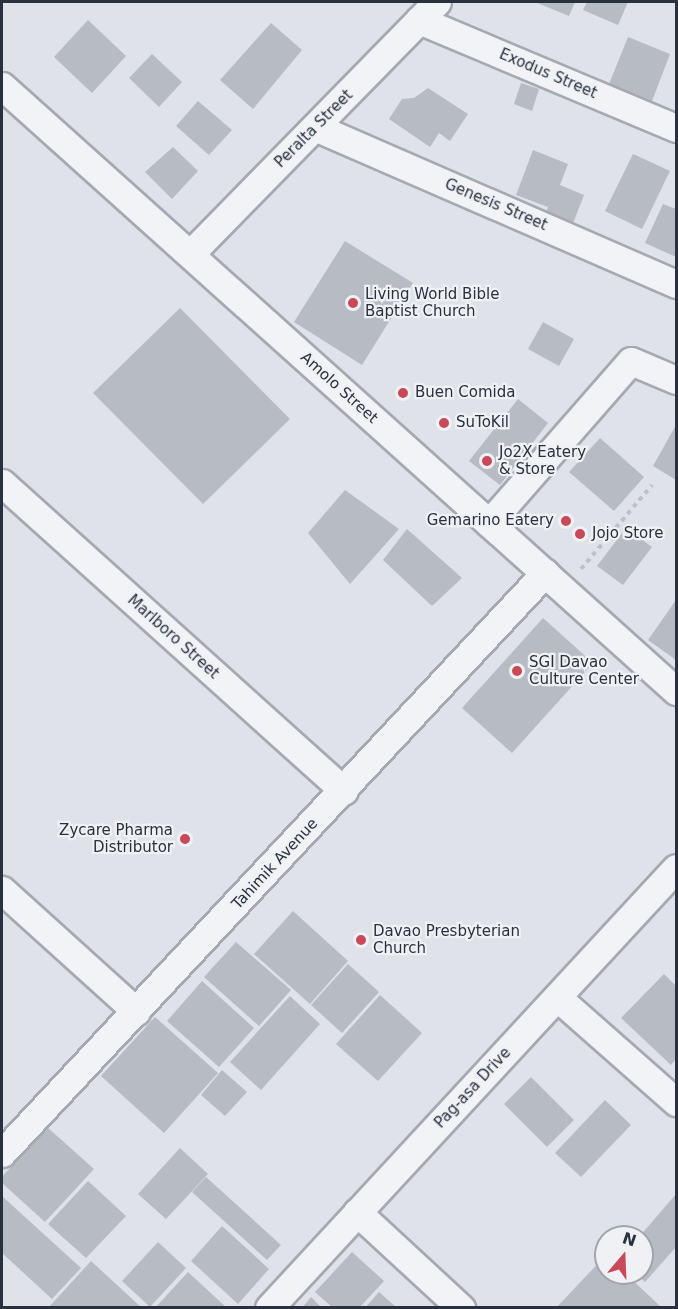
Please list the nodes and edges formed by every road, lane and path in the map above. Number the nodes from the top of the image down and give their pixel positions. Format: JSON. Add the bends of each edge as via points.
{"nodes":[{"id":1,"x":428,"y":11,"type":"edge"},
{"id":2,"x":2,"y":86,"type":"edge"},
{"id":3,"x":315,"y":127,"type":"junction"},
{"id":4,"x":676,"y":128,"type":"edge"},
{"id":5,"x":190,"y":254,"type":"junction"},
{"id":6,"x":676,"y":284,"type":"edge"},
{"id":7,"x":676,"y":381,"type":"edge"},
{"id":8,"x":2,"y":483,"type":"edge"},
{"id":9,"x":652,"y":485,"type":"dead end"},
{"id":10,"x":489,"y":523,"type":"junction"},
{"id":11,"x":554,"y":582,"type":"junction"},
{"id":12,"x":676,"y":691,"type":"edge"},
{"id":13,"x":344,"y":791,"type":"junction"},
{"id":14,"x":676,"y":868,"type":"edge"},
{"id":15,"x":2,"y":890,"type":"edge"},
{"id":16,"x":557,"y":997,"type":"junction"},
{"id":17,"x":136,"y":1011,"type":"junction"},
{"id":18,"x":676,"y":1102,"type":"edge"},
{"id":19,"x":2,"y":1153,"type":"edge"},
{"id":20,"x":357,"y":1212,"type":"junction"},
{"id":21,"x":269,"y":1308,"type":"edge"},
{"id":22,"x":461,"y":1308,"type":"edge"}],
"edges":[{"from":1,"to":3,"type":"street","name":"Peralta Street"},
{"from":1,"to":4,"type":"street","name":"Exodus Street"},
{"from":2,"to":5,"type":"street","name":"Amolo Street"},
{"from":3,"to":5,"type":"street","name":"Peralta Street"},
{"from":3,"to":6,"type":"street","name":"Genesis Street"},
{"from":5,"to":10,"type":"street","name":"Amolo Street"},
{"from":7,"to":10,"type":"street","via":[[631,361]]},
{"from":8,"to":13,"type":"street","name":"Marlboro Street"},
{"from":9,"to":11,"type":"path"},
{"from":10,"to":11,"type":"street","name":"Amolo Street"},
{"from":11,"to":12,"type":"street","name":"Amolo Street"},
{"from":11,"to":13,"type":"street","name":"Tahimik Avenue"},
{"from":13,"to":17,"type":"street","name":"Tahimik Avenue"},
{"from":14,"to":16,"type":"street","name":"Pag-asa Drive"},
{"from":15,"to":17,"type":"street"},
{"from":16,"to":18,"type":"street"},
{"from":16,"to":20,"type":"street","name":"Pag-asa Drive"},
{"from":17,"to":19,"type":"street","name":"Tahimik Avenue"},
{"from":20,"to":21,"type":"street","name":"Pag-asa Drive"},
{"from":20,"to":22,"type":"street"}]}
